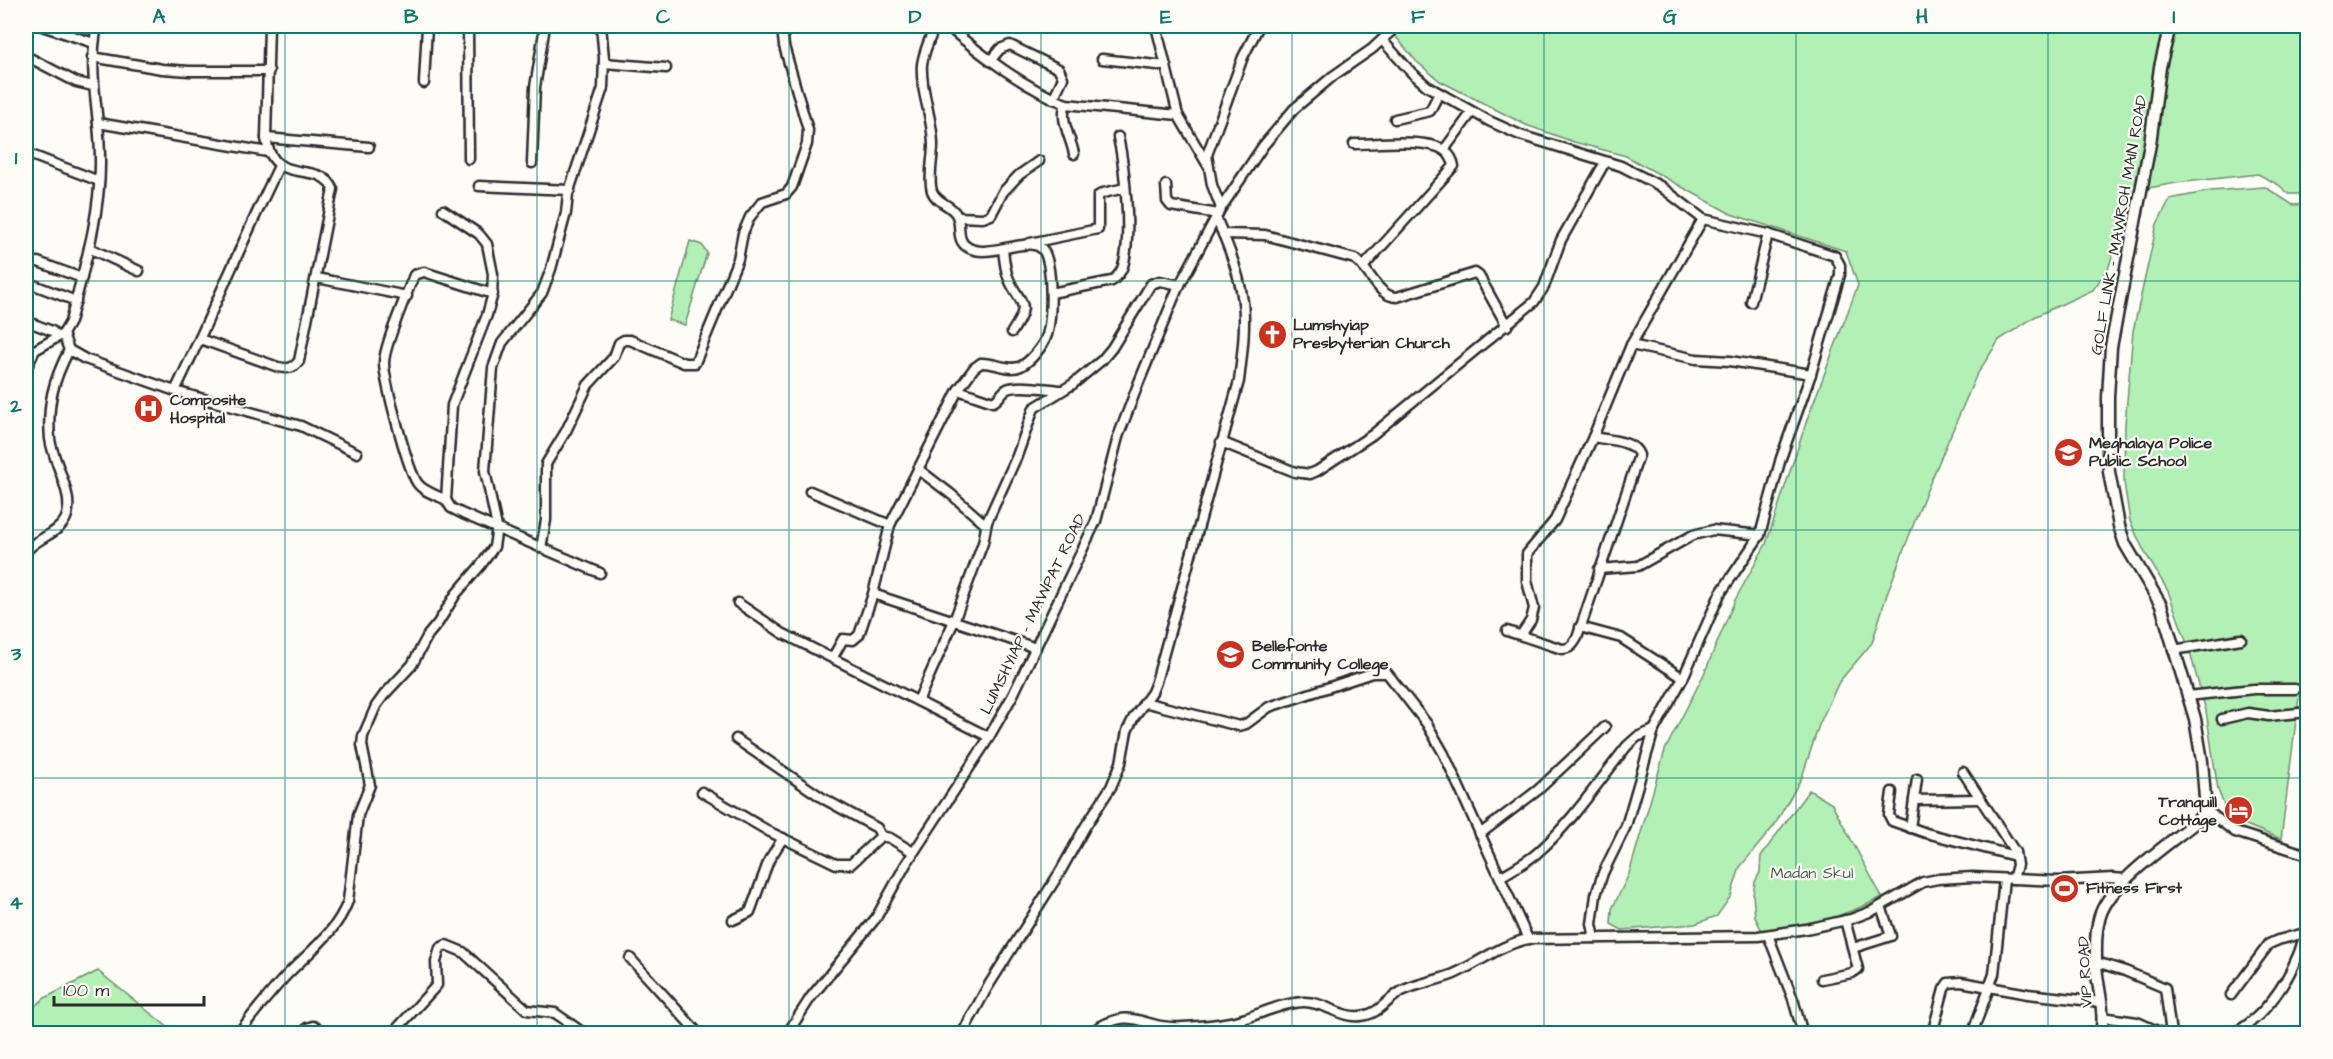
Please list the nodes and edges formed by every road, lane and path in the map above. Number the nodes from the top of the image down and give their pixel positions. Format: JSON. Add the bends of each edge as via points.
{"nodes":[{"id":1,"x":42,"y":26,"type":"edge"},
{"id":2,"x":97,"y":26,"type":"edge"},
{"id":3,"x":269,"y":26,"type":"edge"},
{"id":4,"x":427,"y":26,"type":"edge"},
{"id":5,"x":468,"y":26,"type":"edge"},
{"id":6,"x":545,"y":26,"type":"edge"},
{"id":7,"x":601,"y":26,"type":"edge"},
{"id":8,"x":786,"y":26,"type":"edge"},
{"id":9,"x":935,"y":26,"type":"edge"},
{"id":10,"x":946,"y":26,"type":"edge"},
{"id":11,"x":1156,"y":26,"type":"edge"},
{"id":12,"x":1259,"y":26,"type":"edge"},
{"id":13,"x":1397,"y":26,"type":"edge"},
{"id":14,"x":2170,"y":26,"type":"edge"},
{"id":15,"x":1382,"y":40,"type":"junction"},
{"id":16,"x":94,"y":43,"type":"junction"},
{"id":17,"x":26,"y":56,"type":"edge"},
{"id":18,"x":92,"y":57,"type":"junction"},
{"id":19,"x":1102,"y":59,"type":"dead end"},
{"id":20,"x":990,"y":61,"type":"junction"},
{"id":21,"x":604,"y":63,"type":"junction"},
{"id":22,"x":1166,"y":66,"type":"junction"},
{"id":23,"x":666,"y":68,"type":"dead end"},
{"id":24,"x":269,"y":71,"type":"junction"},
{"id":25,"x":424,"y":83,"type":"dead end"},
{"id":26,"x":93,"y":86,"type":"junction"},
{"id":27,"x":1439,"y":93,"type":"junction"},
{"id":28,"x":1053,"y":99,"type":"junction"},
{"id":29,"x":1066,"y":104,"type":"junction"},
{"id":30,"x":1472,"y":112,"type":"junction"},
{"id":31,"x":1178,"y":116,"type":"junction"},
{"id":32,"x":1395,"y":119,"type":"dead end"},
{"id":33,"x":98,"y":123,"type":"junction"},
{"id":34,"x":1118,"y":137,"type":"dead end"},
{"id":35,"x":266,"y":138,"type":"junction"},
{"id":36,"x":1354,"y":144,"type":"dead end"},
{"id":37,"x":369,"y":147,"type":"dead end"},
{"id":38,"x":1444,"y":150,"type":"junction"},
{"id":39,"x":268,"y":152,"type":"junction"},
{"id":40,"x":26,"y":153,"type":"edge"},
{"id":41,"x":1074,"y":154,"type":"dead end"},
{"id":42,"x":469,"y":159,"type":"dead end"},
{"id":43,"x":1040,"y":161,"type":"dead end"},
{"id":44,"x":1605,"y":162,"type":"junction"},
{"id":45,"x":532,"y":163,"type":"dead end"},
{"id":46,"x":1207,"y":165,"type":"junction"},
{"id":47,"x":279,"y":166,"type":"junction"},
{"id":48,"x":99,"y":182,"type":"junction"},
{"id":49,"x":1166,"y":185,"type":"dead end"},
{"id":50,"x":479,"y":186,"type":"dead end"},
{"id":51,"x":1125,"y":188,"type":"junction"},
{"id":52,"x":570,"y":190,"type":"junction"},
{"id":53,"x":443,"y":210,"type":"dead end"},
{"id":54,"x":1218,"y":214,"type":"junction"},
{"id":55,"x":958,"y":217,"type":"junction"},
{"id":56,"x":1702,"y":219,"type":"junction"},
{"id":57,"x":1223,"y":234,"type":"junction"},
{"id":58,"x":1768,"y":234,"type":"junction"},
{"id":59,"x":1029,"y":244,"type":"junction"},
{"id":60,"x":89,"y":248,"type":"junction"},
{"id":61,"x":1003,"y":249,"type":"junction"},
{"id":62,"x":38,"y":262,"type":"dead end"},
{"id":63,"x":1364,"y":266,"type":"junction"},
{"id":64,"x":139,"y":271,"type":"dead end"},
{"id":65,"x":82,"y":278,"type":"junction"},
{"id":66,"x":316,"y":278,"type":"junction"},
{"id":67,"x":34,"y":285,"type":"dead end"},
{"id":68,"x":1180,"y":285,"type":"junction"},
{"id":69,"x":1051,"y":293,"type":"junction"},
{"id":70,"x":492,"y":294,"type":"junction"},
{"id":71,"x":406,"y":296,"type":"junction"},
{"id":72,"x":76,"y":301,"type":"junction"},
{"id":73,"x":1751,"y":302,"type":"dead end"},
{"id":74,"x":26,"y":321,"type":"edge"},
{"id":75,"x":1507,"y":326,"type":"junction"},
{"id":76,"x":1012,"y":332,"type":"dead end"},
{"id":77,"x":61,"y":335,"type":"junction"},
{"id":78,"x":200,"y":339,"type":"junction"},
{"id":79,"x":1631,"y":345,"type":"junction"},
{"id":80,"x":69,"y":350,"type":"junction"},
{"id":81,"x":26,"y":369,"type":"edge"},
{"id":82,"x":1811,"y":374,"type":"junction"},
{"id":83,"x":958,"y":390,"type":"junction"},
{"id":84,"x":1061,"y":390,"type":"junction"},
{"id":85,"x":175,"y":391,"type":"junction"},
{"id":86,"x":1593,"y":437,"type":"junction"},
{"id":87,"x":1221,"y":442,"type":"junction"},
{"id":88,"x":357,"y":453,"type":"dead end"},
{"id":89,"x":918,"y":469,"type":"junction"},
{"id":90,"x":810,"y":491,"type":"dead end"},
{"id":91,"x":446,"y":500,"type":"junction"},
{"id":92,"x":890,"y":525,"type":"junction"},
{"id":93,"x":986,"y":525,"type":"junction"},
{"id":94,"x":497,"y":527,"type":"junction"},
{"id":95,"x":1760,"y":535,"type":"junction"},
{"id":96,"x":541,"y":548,"type":"junction"},
{"id":97,"x":26,"y":552,"type":"edge"},
{"id":98,"x":1599,"y":569,"type":"junction"},
{"id":99,"x":600,"y":573,"type":"dead end"},
{"id":100,"x":873,"y":594,"type":"junction"},
{"id":101,"x":738,"y":603,"type":"dead end"},
{"id":102,"x":954,"y":621,"type":"junction"},
{"id":103,"x":1580,"y":627,"type":"junction"},
{"id":104,"x":1507,"y":631,"type":"dead end"},
{"id":105,"x":1521,"y":635,"type":"junction"},
{"id":106,"x":2241,"y":639,"type":"dead end"},
{"id":107,"x":1036,"y":648,"type":"junction"},
{"id":108,"x":2173,"y":650,"type":"junction"},
{"id":109,"x":834,"y":657,"type":"junction"},
{"id":110,"x":1683,"y":678,"type":"junction"},
{"id":111,"x":2295,"y":689,"type":"dead end"},
{"id":112,"x":2187,"y":696,"type":"junction"},
{"id":113,"x":918,"y":700,"type":"junction"},
{"id":114,"x":1144,"y":702,"type":"junction"},
{"id":115,"x":2307,"y":712,"type":"edge"},
{"id":116,"x":2222,"y":719,"type":"dead end"},
{"id":117,"x":1605,"y":728,"type":"dead end"},
{"id":118,"x":1654,"y":730,"type":"junction"},
{"id":119,"x":989,"y":737,"type":"junction"},
{"id":120,"x":736,"y":739,"type":"dead end"},
{"id":121,"x":1963,"y":772,"type":"dead end"},
{"id":122,"x":1917,"y":779,"type":"dead end"},
{"id":123,"x":702,"y":792,"type":"dead end"},
{"id":124,"x":1892,"y":792,"type":"dead end"},
{"id":125,"x":1981,"y":799,"type":"junction"},
{"id":126,"x":1914,"y":800,"type":"junction"},
{"id":127,"x":2206,"y":810,"type":"junction"},
{"id":128,"x":1910,"y":828,"type":"junction"},
{"id":129,"x":1480,"y":834,"type":"junction"},
{"id":130,"x":881,"y":836,"type":"junction"},
{"id":131,"x":783,"y":838,"type":"junction"},
{"id":132,"x":913,"y":852,"type":"junction"},
{"id":133,"x":2307,"y":855,"type":"edge"},
{"id":134,"x":2015,"y":856,"type":"junction"},
{"id":135,"x":1500,"y":877,"type":"junction"},
{"id":136,"x":2008,"y":879,"type":"junction"},
{"id":137,"x":2126,"y":879,"type":"junction"},
{"id":138,"x":1881,"y":906,"type":"junction"},
{"id":139,"x":733,"y":920,"type":"dead end"},
{"id":140,"x":1845,"y":920,"type":"junction"},
{"id":141,"x":2306,"y":930,"type":"edge"},
{"id":142,"x":1768,"y":935,"type":"junction"},
{"id":143,"x":1594,"y":938,"type":"junction"},
{"id":144,"x":1528,"y":939,"type":"junction"},
{"id":145,"x":1854,"y":948,"type":"junction"},
{"id":146,"x":630,"y":958,"type":"dead end"},
{"id":147,"x":2096,"y":962,"type":"junction"},
{"id":148,"x":1822,"y":979,"type":"dead end"},
{"id":149,"x":1990,"y":987,"type":"junction"},
{"id":150,"x":2231,"y":995,"type":"dead end"},
{"id":151,"x":2100,"y":1002,"type":"junction"},
{"id":152,"x":2102,"y":1017,"type":"junction"},
{"id":153,"x":1976,"y":1026,"type":"dead end"},
{"id":154,"x":238,"y":1034,"type":"edge"},
{"id":155,"x":303,"y":1034,"type":"edge"},
{"id":156,"x":327,"y":1034,"type":"edge"},
{"id":157,"x":392,"y":1034,"type":"edge"},
{"id":158,"x":585,"y":1034,"type":"edge"},
{"id":159,"x":699,"y":1034,"type":"edge"},
{"id":160,"x":787,"y":1034,"type":"edge"},
{"id":161,"x":962,"y":1034,"type":"edge"},
{"id":162,"x":1088,"y":1034,"type":"edge"},
{"id":163,"x":1803,"y":1034,"type":"edge"},
{"id":164,"x":1932,"y":1034,"type":"edge"},
{"id":165,"x":2101,"y":1034,"type":"edge"},
{"id":166,"x":2164,"y":1034,"type":"edge"},
{"id":167,"x":2171,"y":1034,"type":"edge"},
{"id":168,"x":2232,"y":1034,"type":"edge"}],
"edges":[{"from":1,"to":16,"type":"street"},
{"from":2,"to":16,"type":"street"},
{"from":3,"to":24,"type":"street"},
{"from":4,"to":25,"type":"street"},
{"from":5,"to":42,"type":"street"},
{"from":6,"to":45,"type":"street","via":[[536,87]]},
{"from":7,"to":21,"type":"street"},
{"from":8,"to":96,"type":"street","via":[[784,46],[808,130],[792,187],[786,194],[762,202],[750,217],[738,259],[695,363],[684,363],[624,340],[588,385],[546,464],[546,520]]},
{"from":9,"to":55,"type":"street","via":[[922,63],[933,144],[931,190]]},
{"from":10,"to":20,"type":"street"},
{"from":11,"to":22,"type":"street"},
{"from":12,"to":46,"type":"street","via":[[1227,98],[1207,154]]},
{"from":13,"to":15,"type":"street","name":"LUMSHYIAP - MAWPAT ROAD"},
{"from":14,"to":108,"type":"street","name":"GOLF LINK - MAWROH MAIN ROAD","via":[[2111,347],[2108,451],[2119,526],[2125,544],[2161,605]]},
{"from":15,"to":27,"type":"street","via":[[1411,72]]},
{"from":15,"to":54,"type":"street","name":"LUMSHYIAP - MAWPAT ROAD","via":[[1294,109],[1263,146]]},
{"from":16,"to":18,"type":"street"},
{"from":17,"to":26,"type":"street","via":[[76,82]]},
{"from":18,"to":24,"type":"street","via":[[189,71]]},
{"from":18,"to":26,"type":"street"},
{"from":19,"to":22,"type":"street"},
{"from":20,"to":28,"type":"street"},
{"from":20,"to":28,"type":"street","via":[[1000,49],[1010,45],[1059,69],[1063,78]]},
{"from":21,"to":23,"type":"street"},
{"from":21,"to":52,"type":"street","via":[[603,88]]},
{"from":22,"to":31,"type":"street"},
{"from":24,"to":35,"type":"street"},
{"from":26,"to":33,"type":"street"},
{"from":27,"to":30,"type":"street"},
{"from":27,"to":32,"type":"street","via":[[1430,111]]},
{"from":28,"to":29,"type":"street"},
{"from":29,"to":31,"type":"street"},
{"from":29,"to":41,"type":"street","via":[[1064,118]]},
{"from":30,"to":38,"type":"street"},
{"from":30,"to":44,"type":"street","via":[[1520,135]]},
{"from":31,"to":46,"type":"street"},
{"from":33,"to":39,"type":"street"},
{"from":33,"to":48,"type":"street"},
{"from":34,"to":51,"type":"street"},
{"from":35,"to":37,"type":"street"},
{"from":35,"to":39,"type":"street"},
{"from":36,"to":38,"type":"street","via":[[1428,144]]},
{"from":38,"to":63,"type":"street","via":[[1454,166]]},
{"from":39,"to":47,"type":"street"},
{"from":40,"to":48,"type":"street"},
{"from":43,"to":55,"type":"street","via":[[1003,192],[991,215]]},
{"from":44,"to":56,"type":"street","via":[[1622,165],[1648,178]]},
{"from":44,"to":75,"type":"street","via":[[1561,240],[1540,295]]},
{"from":46,"to":54,"type":"street"},
{"from":47,"to":66,"type":"street","via":[[323,177],[333,189]]},
{"from":47,"to":78,"type":"street"},
{"from":48,"to":60,"type":"street"},
{"from":49,"to":54,"type":"street","via":[[1171,206]]},
{"from":50,"to":52,"type":"street"},
{"from":51,"to":59,"type":"street","via":[[1098,196],[1098,229]]},
{"from":51,"to":69,"type":"street","via":[[1126,252],[1119,275],[1112,281]]},
{"from":52,"to":94,"type":"street","via":[[559,242],[542,293],[502,343],[493,368],[484,471]]},
{"from":53,"to":70,"type":"street","via":[[479,234],[487,244]]},
{"from":54,"to":57,"type":"street"},
{"from":54,"to":68,"type":"street","name":"LUMSHYIAP - MAWPAT ROAD"},
{"from":55,"to":61,"type":"street","via":[[961,239],[969,248],[986,252]]},
{"from":56,"to":58,"type":"street"},
{"from":56,"to":79,"type":"street"},
{"from":57,"to":63,"type":"street","via":[[1265,235],[1341,254]]},
{"from":57,"to":87,"type":"street","via":[[1243,301],[1243,318],[1239,381]]},
{"from":58,"to":73,"type":"street"},
{"from":58,"to":82,"type":"street","via":[[1835,256],[1840,265]]},
{"from":59,"to":61,"type":"street"},
{"from":59,"to":69,"type":"street","via":[[1043,250]]},
{"from":60,"to":64,"type":"street"},
{"from":60,"to":65,"type":"street"},
{"from":61,"to":76,"type":"street","via":[[1008,276],[1023,301],[1020,319]]},
{"from":62,"to":65,"type":"street"},
{"from":63,"to":75,"type":"street","via":[[1389,297],[1475,273]]},
{"from":65,"to":72,"type":"street"},
{"from":66,"to":71,"type":"street"},
{"from":66,"to":78,"type":"street","via":[[295,367],[278,367]]},
{"from":67,"to":72,"type":"street"},
{"from":68,"to":84,"type":"street","via":[[1160,280],[1151,284],[1102,360]]},
{"from":68,"to":107,"type":"street","name":"LUMSHYIAP - MAWPAT ROAD","via":[[1118,437],[1096,521]]},
{"from":69,"to":83,"type":"street","via":[[1046,336],[1027,363],[1015,369],[981,363]]},
{"from":70,"to":71,"type":"street","via":[[423,272],[414,274]]},
{"from":70,"to":91,"type":"street","via":[[452,405]]},
{"from":71,"to":91,"type":"street","via":[[385,369],[415,479],[425,490]]},
{"from":72,"to":77,"type":"street"},
{"from":74,"to":77,"type":"street"},
{"from":75,"to":87,"type":"street","via":[[1372,435],[1310,474],[1295,472]]},
{"from":77,"to":80,"type":"street"},
{"from":77,"to":81,"type":"street","via":[[38,347]]},
{"from":78,"to":85,"type":"street"},
{"from":79,"to":82,"type":"street","via":[[1696,359]]},
{"from":79,"to":86,"type":"street"},
{"from":80,"to":85,"type":"street"},
{"from":80,"to":97,"type":"street","via":[[56,375],[50,404],[51,441],[66,488],[68,510],[59,527]]},
{"from":82,"to":95,"type":"street","via":[[1781,458]]},
{"from":83,"to":84,"type":"street","via":[[993,402],[1013,388]]},
{"from":83,"to":89,"type":"street"},
{"from":84,"to":93,"type":"street","via":[[1034,408]]},
{"from":85,"to":88,"type":"street","via":[[301,426]]},
{"from":86,"to":98,"type":"street","via":[[1632,445],[1639,455]]},
{"from":86,"to":105,"type":"street","via":[[1555,520],[1527,554],[1527,581],[1534,608]]},
{"from":87,"to":114,"type":"street","via":[[1156,682]]},
{"from":89,"to":92,"type":"street"},
{"from":89,"to":93,"type":"street"},
{"from":90,"to":92,"type":"street"},
{"from":91,"to":94,"type":"street","via":[[452,508]]},
{"from":92,"to":100,"type":"street"},
{"from":93,"to":102,"type":"street"},
{"from":94,"to":96,"type":"street"},
{"from":94,"to":154,"type":"street","via":[[488,557],[456,594],[412,665],[376,706],[363,736],[370,785],[358,815],[343,913]]},
{"from":95,"to":98,"type":"street","via":[[1713,530],[1693,535],[1638,566]]},
{"from":95,"to":110,"type":"street","via":[[1720,594]]},
{"from":96,"to":99,"type":"street"},
{"from":98,"to":103,"type":"street"},
{"from":100,"to":102,"type":"street"},
{"from":100,"to":109,"type":"street","via":[[860,635],[853,640],[843,639]]},
{"from":101,"to":109,"type":"street","via":[[782,633]]},
{"from":102,"to":107,"type":"street"},
{"from":102,"to":113,"type":"street"},
{"from":103,"to":105,"type":"street","via":[[1573,645],[1562,650]]},
{"from":103,"to":110,"type":"street","via":[[1621,638]]},
{"from":104,"to":105,"type":"street"},
{"from":106,"to":108,"type":"street"},
{"from":107,"to":119,"type":"street","name":"LUMSHYIAP - MAWPAT ROAD"},
{"from":108,"to":112,"type":"street","name":"GOLF LINK - MAWROH MAIN ROAD"},
{"from":109,"to":113,"type":"street"},
{"from":110,"to":118,"type":"street"},
{"from":111,"to":112,"type":"street"},
{"from":112,"to":127,"type":"street","name":"GOLF LINK - MAWROH MAIN ROAD","via":[[2199,739]]},
{"from":113,"to":119,"type":"street"},
{"from":114,"to":129,"type":"street","via":[[1239,726],[1269,707],[1372,674],[1387,673],[1427,724]]},
{"from":114,"to":161,"type":"street","via":[[1127,731],[1121,764],[1111,787]]},
{"from":115,"to":116,"type":"street","via":[[2269,716],[2248,713]]},
{"from":117,"to":129,"type":"street","via":[[1538,790]]},
{"from":118,"to":135,"type":"street","via":[[1632,741],[1546,844]]},
{"from":118,"to":143,"type":"street","via":[[1626,826],[1596,895]]},
{"from":119,"to":132,"type":"street","name":"LUMSHYIAP - MAWPAT ROAD"},
{"from":120,"to":130,"type":"street","via":[[824,799],[877,828]]},
{"from":121,"to":125,"type":"street"},
{"from":122,"to":126,"type":"street"},
{"from":123,"to":131,"type":"street"},
{"from":124,"to":128,"type":"street","via":[[1889,819]]},
{"from":125,"to":126,"type":"street"},
{"from":125,"to":134,"type":"street"},
{"from":126,"to":128,"type":"street"},
{"from":127,"to":133,"type":"street","via":[[2235,832]]},
{"from":127,"to":137,"type":"street","name":"VIP ROAD"},
{"from":128,"to":134,"type":"street"},
{"from":129,"to":135,"type":"street"},
{"from":130,"to":131,"type":"street","via":[[858,860],[842,866]]},
{"from":130,"to":132,"type":"street"},
{"from":131,"to":139,"type":"street","via":[[769,860],[752,907],[746,915]]},
{"from":132,"to":160,"type":"street","name":"LUMSHYIAP - MAWPAT ROAD","via":[[872,925],[811,996]]},
{"from":134,"to":136,"type":"street","via":[[2017,865]]},
{"from":135,"to":144,"type":"street"},
{"from":136,"to":137,"type":"street"},
{"from":136,"to":138,"type":"street","via":[[1923,882]]},
{"from":136,"to":149,"type":"street"},
{"from":137,"to":147,"type":"street","name":"VIP ROAD","via":[[2100,915]]},
{"from":138,"to":140,"type":"street"},
{"from":138,"to":145,"type":"street","via":[[1891,936]]},
{"from":140,"to":142,"type":"street"},
{"from":140,"to":145,"type":"street"},
{"from":141,"to":150,"type":"street","via":[[2269,944]]},
{"from":141,"to":168,"type":"street","via":[[2295,962],[2276,993],[2253,1021]]},
{"from":142,"to":143,"type":"street"},
{"from":142,"to":163,"type":"street"},
{"from":143,"to":144,"type":"street"},
{"from":144,"to":162,"type":"street","via":[[1507,945],[1451,975],[1407,989],[1369,1015],[1350,1016],[1304,1002],[1233,1021],[1185,1027],[1119,1018]]},
{"from":145,"to":148,"type":"street","via":[[1858,969]]},
{"from":146,"to":159,"type":"street"},
{"from":147,"to":151,"type":"street","name":"VIP ROAD"},
{"from":147,"to":167,"type":"street","via":[[2164,988]]},
{"from":149,"to":151,"type":"street"},
{"from":149,"to":153,"type":"street"},
{"from":149,"to":164,"type":"street","via":[[1948,983]]},
{"from":151,"to":152,"type":"street","name":"VIP ROAD"},
{"from":152,"to":165,"type":"street","name":"VIP ROAD"},
{"from":152,"to":166,"type":"street","via":[[2137,1022]]},
{"from":155,"to":156,"type":"street","via":[[313,1026]]},
{"from":157,"to":158,"type":"street","via":[[437,985],[437,956],[446,945],[463,952],[527,1010],[555,1013]]}]}
